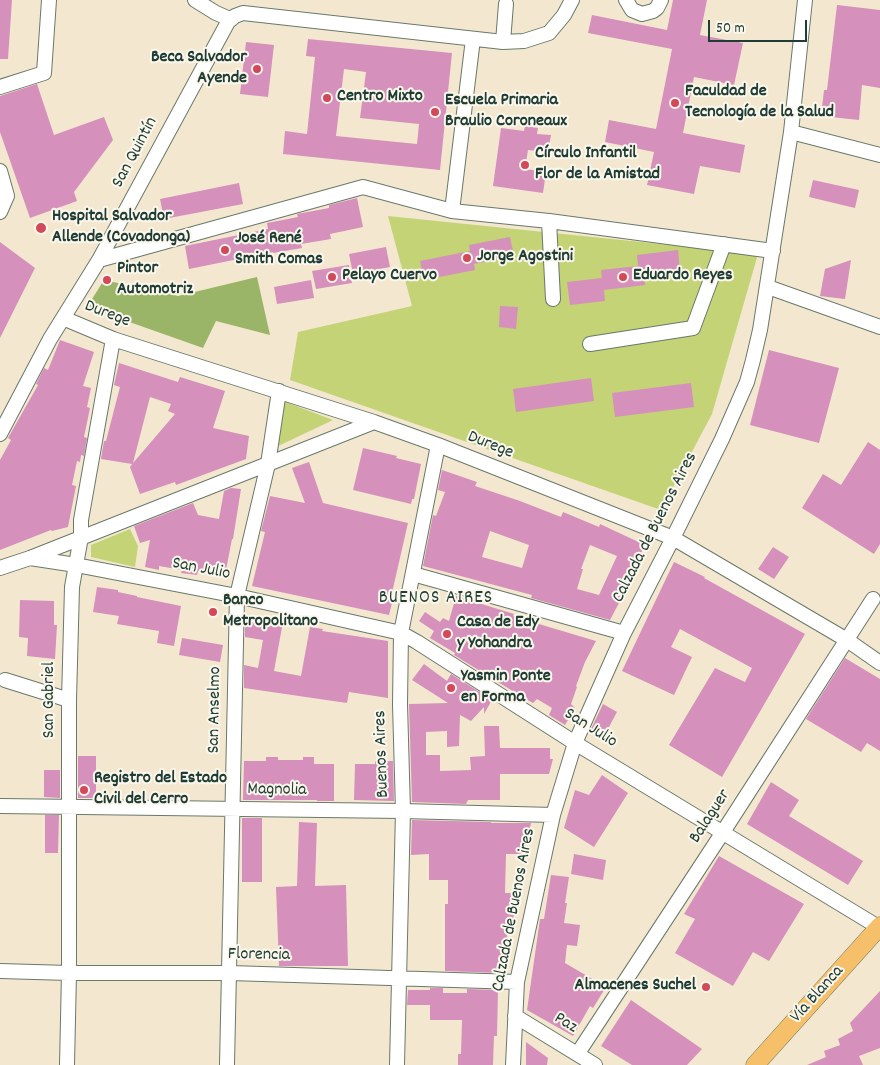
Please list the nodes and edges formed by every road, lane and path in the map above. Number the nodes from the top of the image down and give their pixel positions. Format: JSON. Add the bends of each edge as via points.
{"nodes":[{"id":1,"x":49,"y":0,"type":"edge"},
{"id":2,"x":195,"y":0,"type":"edge"},
{"id":3,"x":572,"y":0,"type":"edge"},
{"id":4,"x":626,"y":0,"type":"edge"},
{"id":5,"x":661,"y":0,"type":"edge"},
{"id":6,"x":805,"y":0,"type":"edge"},
{"id":7,"x":506,"y":4,"type":"dead end"},
{"id":8,"x":230,"y":20,"type":"junction"},
{"id":9,"x":473,"y":38,"type":"junction"},
{"id":10,"x":503,"y":42,"type":"junction"},
{"id":11,"x":0,"y":87,"type":"edge"},
{"id":12,"x":791,"y":132,"type":"junction"},
{"id":13,"x":880,"y":155,"type":"edge"},
{"id":14,"x":0,"y":171,"type":"edge"},
{"id":15,"x":452,"y":211,"type":"junction"},
{"id":16,"x":0,"y":212,"type":"edge"},
{"id":17,"x":549,"y":221,"type":"junction"},
{"id":18,"x":724,"y":244,"type":"junction"},
{"id":19,"x":773,"y":251,"type":"junction"},
{"id":20,"x":99,"y":260,"type":"junction"},
{"id":21,"x":768,"y":287,"type":"junction"},
{"id":22,"x":553,"y":299,"type":"dead end"},
{"id":23,"x":63,"y":318,"type":"junction"},
{"id":24,"x":880,"y":328,"type":"edge"},
{"id":25,"x":113,"y":339,"type":"junction"},
{"id":26,"x":590,"y":344,"type":"dead end"},
{"id":27,"x":279,"y":391,"type":"junction"},
{"id":28,"x":374,"y":422,"type":"junction"},
{"id":29,"x":0,"y":434,"type":"edge"},
{"id":30,"x":438,"y":445,"type":"junction"},
{"id":31,"x":268,"y":464,"type":"junction"},
{"id":32,"x":81,"y":537,"type":"junction"},
{"id":33,"x":673,"y":538,"type":"junction"},
{"id":34,"x":30,"y":558,"type":"junction"},
{"id":35,"x":76,"y":565,"type":"junction"},
{"id":36,"x":0,"y":568,"type":"edge"},
{"id":37,"x":412,"y":574,"type":"junction"},
{"id":38,"x":237,"y":596,"type":"junction"},
{"id":39,"x":873,"y":599,"type":"dead end"},
{"id":40,"x":401,"y":633,"type":"junction"},
{"id":41,"x":624,"y":633,"type":"junction"},
{"id":42,"x":847,"y":640,"type":"junction"},
{"id":43,"x":880,"y":663,"type":"edge"},
{"id":44,"x":5,"y":680,"type":"dead end"},
{"id":45,"x":69,"y":700,"type":"junction"},
{"id":46,"x":575,"y":743,"type":"junction"},
{"id":47,"x":0,"y":806,"type":"edge"},
{"id":48,"x":70,"y":808,"type":"junction"},
{"id":49,"x":233,"y":809,"type":"junction"},
{"id":50,"x":403,"y":811,"type":"junction"},
{"id":51,"x":553,"y":815,"type":"junction"},
{"id":52,"x":723,"y":832,"type":"junction"},
{"id":53,"x":880,"y":927,"type":"edge"},
{"id":54,"x":0,"y":971,"type":"edge"},
{"id":55,"x":69,"y":973,"type":"junction"},
{"id":56,"x":230,"y":974,"type":"junction"},
{"id":57,"x":400,"y":978,"type":"junction"},
{"id":58,"x":518,"y":982,"type":"junction"},
{"id":59,"x":515,"y":1016,"type":"junction"},
{"id":60,"x":578,"y":1053,"type":"junction"},
{"id":61,"x":67,"y":1065,"type":"edge"},
{"id":62,"x":227,"y":1065,"type":"edge"},
{"id":63,"x":397,"y":1065,"type":"edge"},
{"id":64,"x":514,"y":1065,"type":"edge"},
{"id":65,"x":595,"y":1065,"type":"edge"},
{"id":66,"x":755,"y":1065,"type":"edge"}],
"edges":[{"from":1,"to":11,"type":"street","via":[[44,73]]},
{"from":2,"to":8,"type":"street"},
{"from":3,"to":10,"type":"street","via":[[564,16],[549,33],[524,41]]},
{"from":4,"to":5,"type":"street","via":[[632,10],[642,14],[653,12]]},
{"from":6,"to":12,"type":"street","name":"Calzada de Buenos Aires"},
{"from":7,"to":10,"type":"street"},
{"from":8,"to":9,"type":"street","via":[[244,13]]},
{"from":8,"to":20,"type":"street","name":"San Quintín"},
{"from":9,"to":10,"type":"street"},
{"from":9,"to":15,"type":"street"},
{"from":12,"to":13,"type":"street"},
{"from":12,"to":19,"type":"street","name":"Calzada de Buenos Aires"},
{"from":14,"to":16,"type":"street","via":[[7,196]]},
{"from":15,"to":17,"type":"street"},
{"from":15,"to":20,"type":"street","via":[[362,187]]},
{"from":17,"to":18,"type":"street"},
{"from":17,"to":22,"type":"street"},
{"from":18,"to":19,"type":"street"},
{"from":18,"to":26,"type":"street","via":[[693,328]]},
{"from":19,"to":21,"type":"street","name":"Calzada de Buenos Aires"},
{"from":20,"to":23,"type":"street","name":"San Quintín"},
{"from":21,"to":24,"type":"street"},
{"from":21,"to":33,"type":"street","name":"Calzada de Buenos Aires","via":[[747,382]]},
{"from":23,"to":25,"type":"street","name":"Durege"},
{"from":23,"to":29,"type":"street","name":"San Quintín"},
{"from":25,"to":27,"type":"street","name":"Durege"},
{"from":25,"to":32,"type":"street","name":"San Gabriel","via":[[81,520]]},
{"from":27,"to":28,"type":"street","name":"Durege"},
{"from":27,"to":31,"type":"street","name":"San Anselmo"},
{"from":28,"to":30,"type":"street","name":"Durege"},
{"from":28,"to":31,"type":"street"},
{"from":30,"to":33,"type":"street","name":"Durege"},
{"from":30,"to":37,"type":"street","name":"Buenos Aires"},
{"from":31,"to":32,"type":"street"},
{"from":31,"to":38,"type":"street","name":"San Anselmo"},
{"from":32,"to":34,"type":"street"},
{"from":32,"to":35,"type":"street","name":"San Gabriel"},
{"from":33,"to":41,"type":"street","name":"Calzada de Buenos Aires"},
{"from":33,"to":42,"type":"street","name":"Durege"},
{"from":34,"to":35,"type":"street","name":"San Julio"},
{"from":34,"to":36,"type":"street"},
{"from":35,"to":38,"type":"street","name":"San Julio"},
{"from":35,"to":45,"type":"street","name":"San Gabriel","via":[[72,587]]},
{"from":37,"to":40,"type":"street","name":"Buenos Aires"},
{"from":37,"to":41,"type":"street"},
{"from":38,"to":40,"type":"street","name":"San Julio"},
{"from":38,"to":49,"type":"street","name":"San Anselmo"},
{"from":39,"to":42,"type":"street","name":"Balaguer"},
{"from":40,"to":46,"type":"street","name":"San Julio"},
{"from":40,"to":50,"type":"street","name":"Buenos Aires"},
{"from":41,"to":46,"type":"street","name":"Calzada de Buenos Aires"},
{"from":42,"to":43,"type":"street","name":"Durege"},
{"from":42,"to":52,"type":"street","name":"Balaguer"},
{"from":44,"to":45,"type":"street"},
{"from":45,"to":48,"type":"street","name":"San Gabriel"},
{"from":46,"to":51,"type":"street","name":"Calzada de Buenos Aires"},
{"from":46,"to":52,"type":"street","name":"San Julio"},
{"from":47,"to":48,"type":"street","name":"Magnolia"},
{"from":48,"to":49,"type":"street","name":"Magnolia"},
{"from":48,"to":55,"type":"street","name":"San Gabriel"},
{"from":49,"to":50,"type":"street","name":"Magnolia"},
{"from":49,"to":56,"type":"street","name":"San Anselmo"},
{"from":50,"to":51,"type":"street","name":"Magnolia"},
{"from":50,"to":57,"type":"street","name":"Buenos Aires"},
{"from":51,"to":58,"type":"street","name":"Calzada de Buenos Aires"},
{"from":52,"to":53,"type":"street","name":"San Julio"},
{"from":52,"to":60,"type":"street","name":"Balaguer"},
{"from":53,"to":66,"type":"main road","name":"Vía Blanca"},
{"from":54,"to":55,"type":"street","name":"Florencia"},
{"from":55,"to":56,"type":"street","name":"Florencia"},
{"from":55,"to":61,"type":"street","name":"San Gabriel"},
{"from":56,"to":57,"type":"street","name":"Florencia"},
{"from":56,"to":62,"type":"street","name":"San Anselmo"},
{"from":57,"to":58,"type":"street","name":"Florencia"},
{"from":57,"to":63,"type":"street","name":"Buenos Aires"},
{"from":58,"to":59,"type":"street","name":"Calzada de Buenos Aires"},
{"from":59,"to":60,"type":"street","name":"Paz"},
{"from":59,"to":64,"type":"street","name":"Calzada de Buenos Aires"},
{"from":60,"to":65,"type":"street","name":"Paz"}]}
